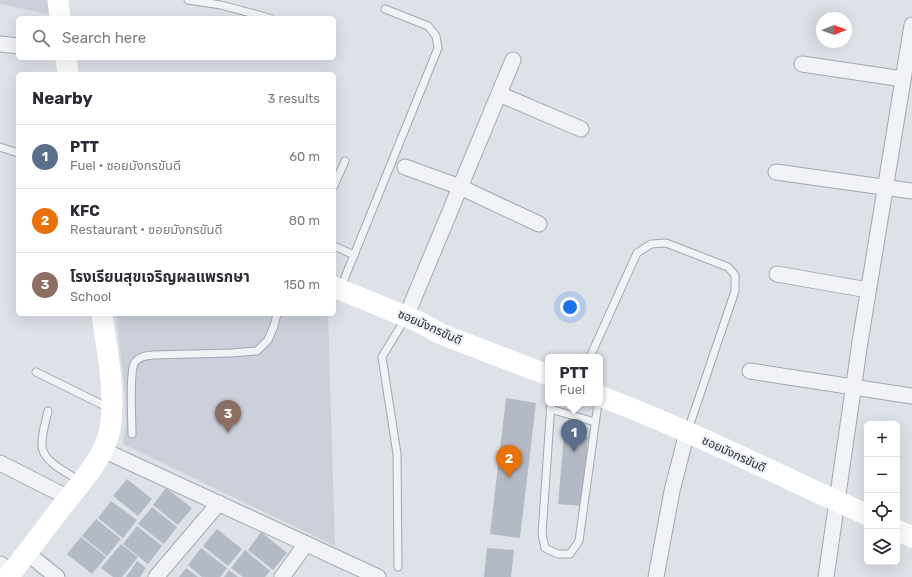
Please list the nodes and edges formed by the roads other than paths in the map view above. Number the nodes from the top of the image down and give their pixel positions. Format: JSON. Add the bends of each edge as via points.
{"nodes":[{"id":1,"x":58,"y":0,"type":"edge"},
{"id":2,"x":188,"y":0,"type":"edge"},
{"id":3,"x":385,"y":9,"type":"dead end"},
{"id":4,"x":60,"y":16,"type":"edge"},
{"id":5,"x":262,"y":16,"type":"edge"},
{"id":6,"x":912,"y":25,"type":"edge"},
{"id":7,"x":0,"y":44,"type":"edge"},
{"id":8,"x":16,"y":46,"type":"edge"},
{"id":9,"x":66,"y":60,"type":"edge"},
{"id":10,"x":513,"y":60,"type":"dead end"},
{"id":11,"x":802,"y":64,"type":"dead end"},
{"id":12,"x":68,"y":72,"type":"edge"},
{"id":13,"x":903,"y":79,"type":"junction"},
{"id":14,"x":499,"y":94,"type":"junction"},
{"id":15,"x":581,"y":129,"type":"dead end"},
{"id":16,"x":0,"y":148,"type":"edge"},
{"id":17,"x":16,"y":152,"type":"edge"},
{"id":18,"x":345,"y":161,"type":"dead end"},
{"id":19,"x":405,"y":167,"type":"dead end"},
{"id":20,"x":776,"y":172,"type":"dead end"},
{"id":21,"x":336,"y":181,"type":"edge"},
{"id":22,"x":885,"y":187,"type":"junction"},
{"id":23,"x":460,"y":188,"type":"junction"},
{"id":24,"x":912,"y":192,"type":"edge"},
{"id":25,"x":539,"y":224,"type":"dead end"},
{"id":26,"x":336,"y":247,"type":"edge"},
{"id":27,"x":354,"y":255,"type":"junction"},
{"id":28,"x":777,"y":274,"type":"dead end"},
{"id":29,"x":337,"y":288,"type":"edge"},
{"id":30,"x":868,"y":290,"type":"junction"},
{"id":31,"x":102,"y":316,"type":"edge"},
{"id":32,"x":276,"y":316,"type":"edge"},
{"id":33,"x":406,"y":317,"type":"junction"},
{"id":34,"x":591,"y":354,"type":"edge"},
{"id":35,"x":750,"y":371,"type":"dead end"},
{"id":36,"x":36,"y":372,"type":"dead end"},
{"id":37,"x":545,"y":374,"type":"edge"},
{"id":38,"x":853,"y":387,"type":"junction"},
{"id":39,"x":912,"y":396,"type":"edge"},
{"id":40,"x":603,"y":397,"type":"edge"},
{"id":41,"x":551,"y":406,"type":"edge"},
{"id":42,"x":598,"y":406,"type":"edge"},
{"id":43,"x":111,"y":410,"type":"junction"},
{"id":44,"x":48,"y":411,"type":"dead end"},
{"id":45,"x":595,"y":422,"type":"junction"},
{"id":46,"x":687,"y":432,"type":"junction"},
{"id":47,"x":132,"y":434,"type":"dead end"},
{"id":48,"x":103,"y":450,"type":"junction"},
{"id":49,"x":0,"y":463,"type":"edge"},
{"id":50,"x":81,"y":482,"type":"junction"},
{"id":51,"x":69,"y":498,"type":"junction"},
{"id":52,"x":837,"y":500,"type":"junction"},
{"id":53,"x":219,"y":503,"type":"junction"},
{"id":54,"x":864,"y":514,"type":"edge"},
{"id":55,"x":900,"y":531,"type":"edge"},
{"id":56,"x":912,"y":536,"type":"edge"},
{"id":57,"x":306,"y":544,"type":"junction"},
{"id":58,"x":27,"y":553,"type":"junction"},
{"id":59,"x":398,"y":567,"type":"dead end"},
{"id":60,"x":7,"y":571,"type":"edge"},
{"id":61,"x":57,"y":577,"type":"edge"},
{"id":62,"x":156,"y":577,"type":"edge"},
{"id":63,"x":282,"y":577,"type":"edge"},
{"id":64,"x":378,"y":577,"type":"edge"},
{"id":65,"x":656,"y":577,"type":"edge"},
{"id":66,"x":826,"y":577,"type":"edge"}],
"edges":[{"from":1,"to":4,"type":"street"},
{"from":2,"to":5,"type":"lane","via":[[221,5]]},
{"from":3,"to":27,"type":"lane","via":[[428,26],[436,36],[438,48]]},
{"from":6,"to":13,"type":"street"},
{"from":7,"to":8,"type":"street"},
{"from":9,"to":12,"type":"street"},
{"from":10,"to":14,"type":"street"},
{"from":11,"to":13,"type":"street"},
{"from":13,"to":22,"type":"street"},
{"from":14,"to":15,"type":"street"},
{"from":14,"to":23,"type":"street"},
{"from":16,"to":17,"type":"lane"},
{"from":18,"to":21,"type":"lane"},
{"from":19,"to":23,"type":"street"},
{"from":20,"to":22,"type":"street"},
{"from":22,"to":24,"type":"street"},
{"from":22,"to":30,"type":"street"},
{"from":23,"to":25,"type":"street"},
{"from":23,"to":33,"type":"street"},
{"from":26,"to":27,"type":"lane"},
{"from":27,"to":29,"type":"lane"},
{"from":28,"to":30,"type":"street"},
{"from":29,"to":33,"type":"street","name":"ซอยมังกรขันดี"},
{"from":30,"to":38,"type":"street"},
{"from":31,"to":43,"type":"street","via":[[111,382]]},
{"from":32,"to":47,"type":"lane","via":[[268,340],[256,351],[231,354],[153,355],[137,360],[132,373]]},
{"from":33,"to":37,"type":"street","name":"ซอยมังกรขันดี","via":[[441,334]]},
{"from":33,"to":59,"type":"lane","via":[[382,357],[397,454]]},
{"from":34,"to":46,"type":"lane","via":[[637,253],[651,244],[666,243],[728,267],[735,275],[735,291]]},
{"from":35,"to":38,"type":"street"},
{"from":36,"to":43,"type":"lane"},
{"from":38,"to":39,"type":"street"},
{"from":38,"to":52,"type":"street"},
{"from":40,"to":46,"type":"street","name":"ซอยมังกรขันดี"},
{"from":41,"to":45,"type":"lane"},
{"from":41,"to":45,"type":"lane","via":[[542,534],[545,548],[558,554],[570,554],[579,541]]},
{"from":42,"to":45,"type":"lane"},
{"from":43,"to":48,"type":"street"},
{"from":44,"to":50,"type":"lane","via":[[42,447],[49,461]]},
{"from":46,"to":52,"type":"street","name":"ซอยมังกรขันดี"},
{"from":46,"to":65,"type":"street","via":[[672,491]]},
{"from":48,"to":50,"type":"street"},
{"from":48,"to":53,"type":"street"},
{"from":49,"to":51,"type":"street"},
{"from":50,"to":51,"type":"street"},
{"from":51,"to":58,"type":"street"},
{"from":52,"to":54,"type":"street","name":"ซอยมังกรขันดี"},
{"from":52,"to":66,"type":"street"},
{"from":53,"to":57,"type":"street"},
{"from":53,"to":62,"type":"street"},
{"from":55,"to":56,"type":"street"},
{"from":57,"to":63,"type":"street"},
{"from":57,"to":64,"type":"street"},
{"from":58,"to":60,"type":"street"},
{"from":58,"to":61,"type":"street"}]}
